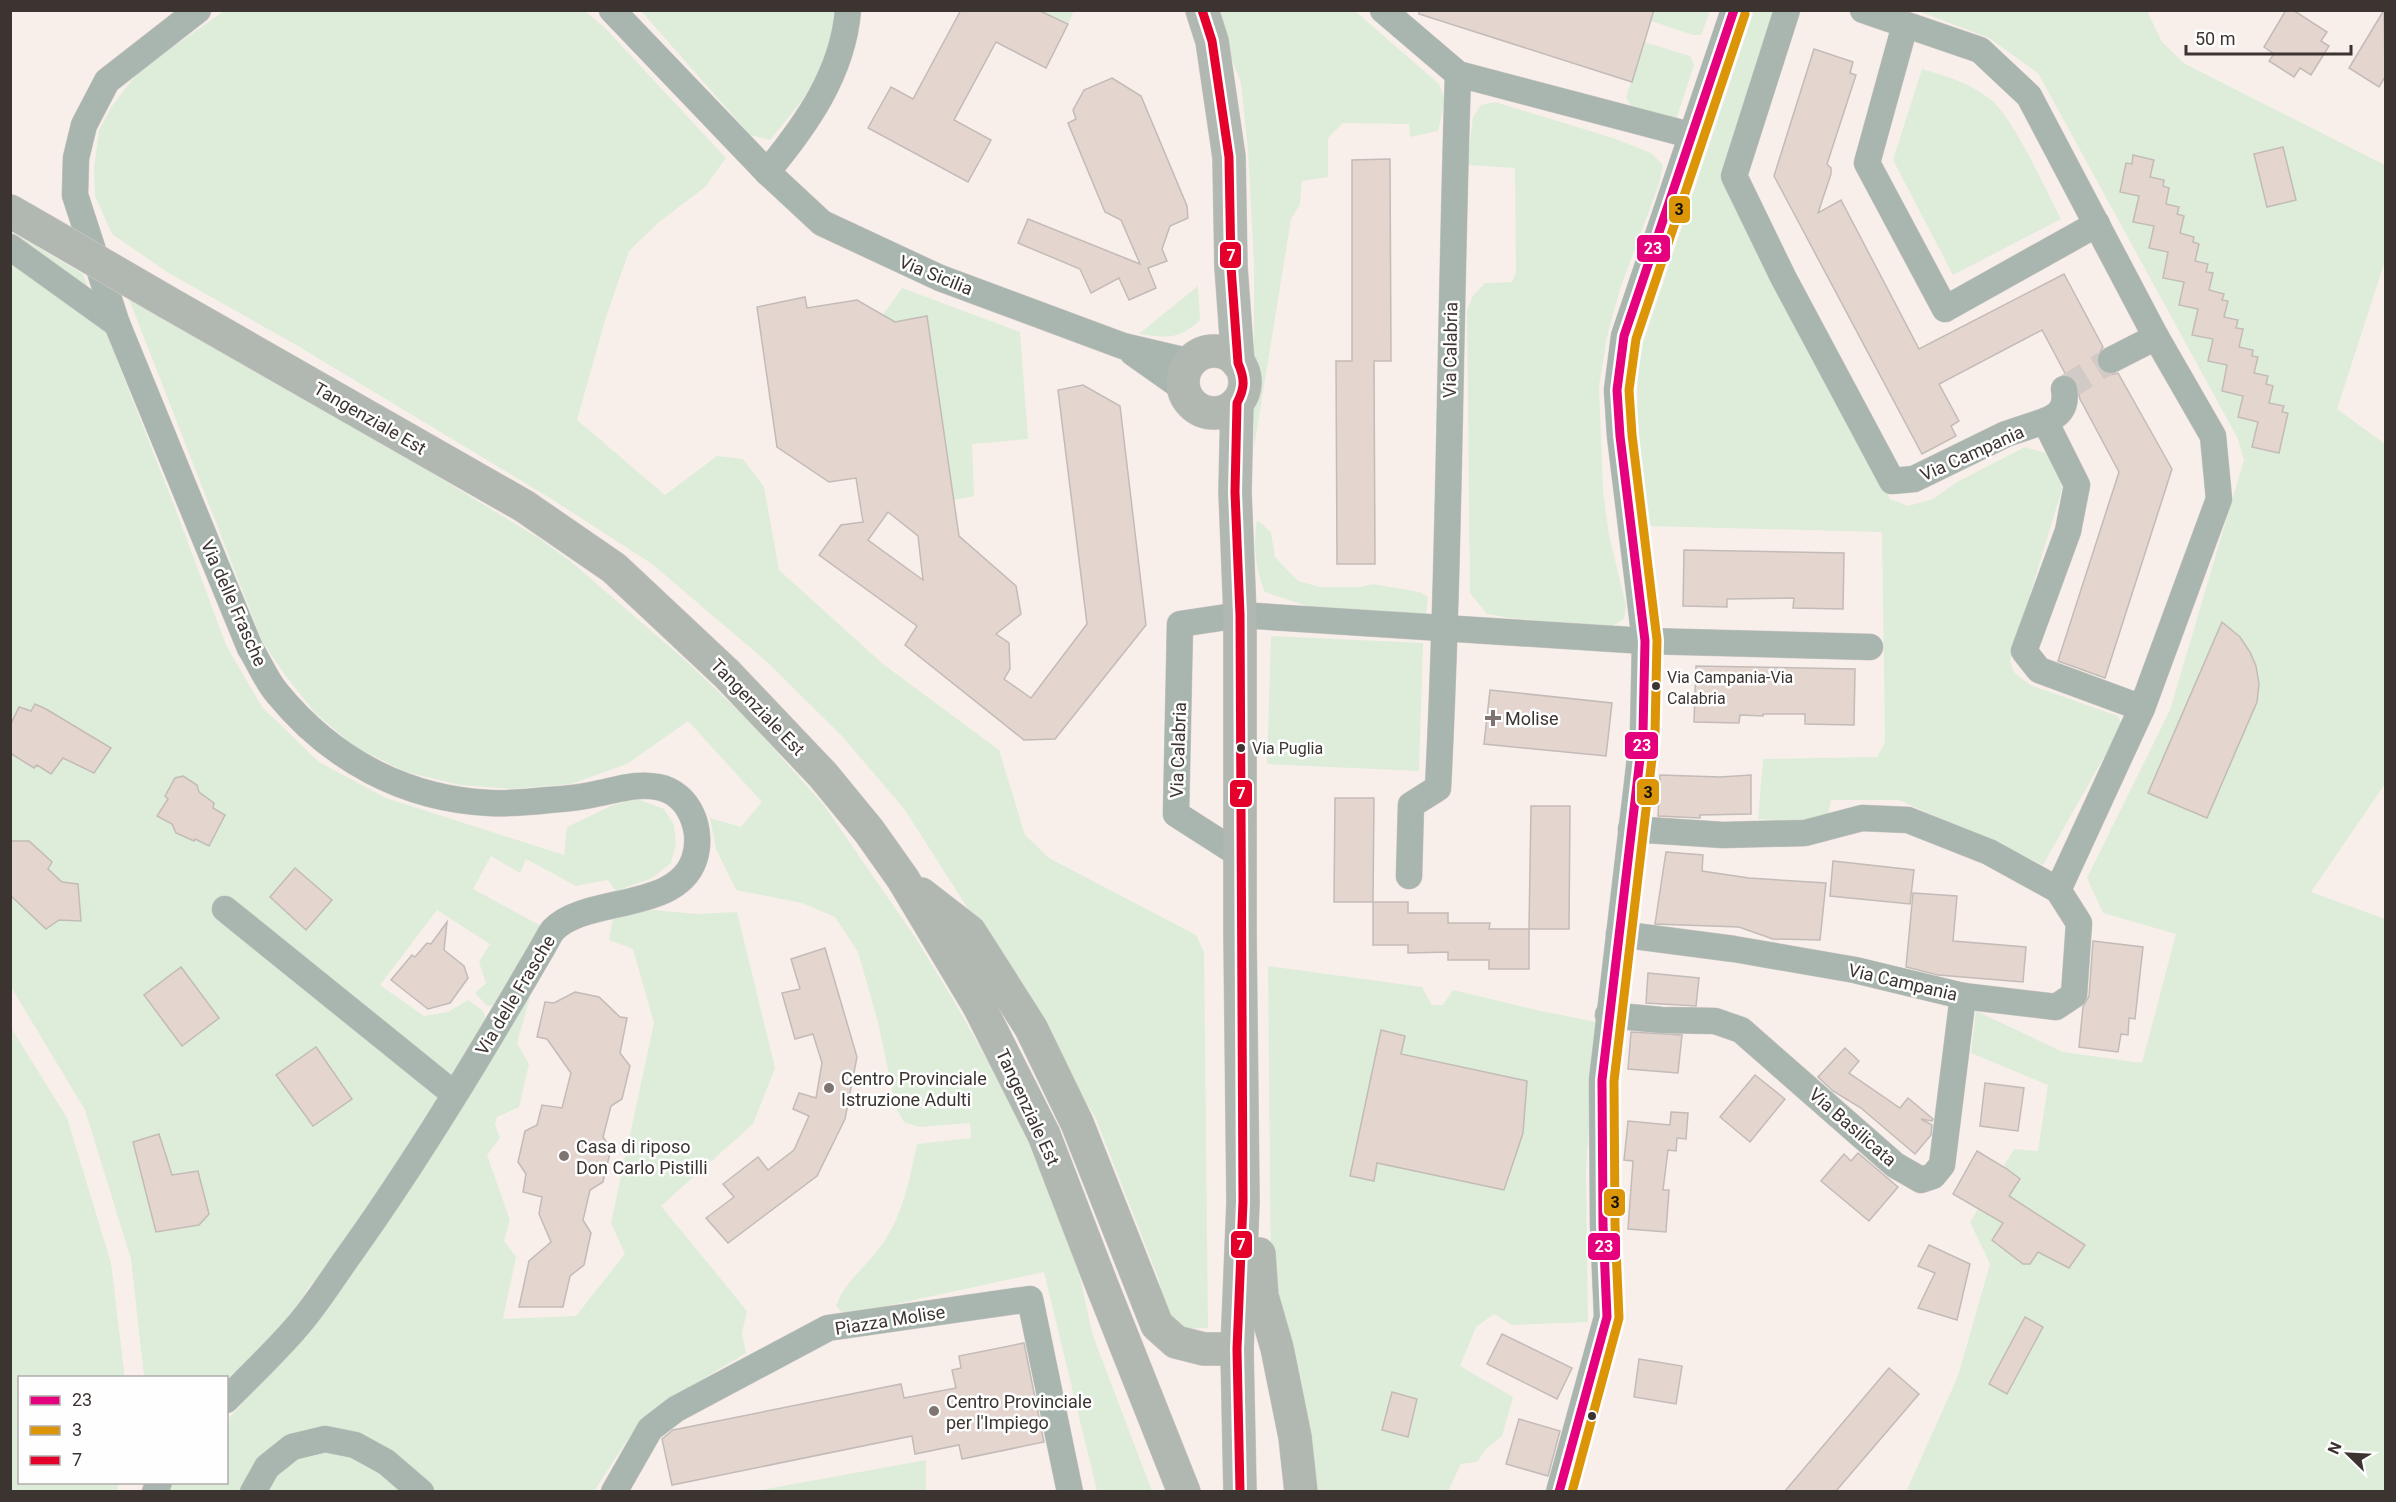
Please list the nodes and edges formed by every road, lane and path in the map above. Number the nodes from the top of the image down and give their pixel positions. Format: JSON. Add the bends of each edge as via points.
{"nodes":[{"id":1,"x":198,"y":10,"type":"edge"},
{"id":2,"x":612,"y":10,"type":"edge"},
{"id":3,"x":848,"y":10,"type":"edge"},
{"id":4,"x":1383,"y":10,"type":"edge"},
{"id":5,"x":1734,"y":10,"type":"edge"},
{"id":6,"x":1787,"y":10,"type":"edge"},
{"id":7,"x":1863,"y":10,"type":"edge"},
{"id":8,"x":1190,"y":12,"type":"edge"},
{"id":9,"x":1905,"y":25,"type":"junction"},
{"id":10,"x":1458,"y":74,"type":"junction"},
{"id":11,"x":1690,"y":135,"type":"junction"},
{"id":12,"x":767,"y":172,"type":"junction"},
{"id":13,"x":10,"y":211,"type":"edge"},
{"id":14,"x":2097,"y":224,"type":"junction"},
{"id":15,"x":10,"y":247,"type":"edge"},
{"id":16,"x":117,"y":324,"type":"junction"},
{"id":17,"x":2156,"y":337,"type":"junction"},
{"id":18,"x":2111,"y":360,"type":"tunnel mouth"},
{"id":19,"x":1205,"y":375,"type":"junction"},
{"id":20,"x":2064,"y":389,"type":"tunnel mouth"},
{"id":21,"x":2045,"y":421,"type":"junction"},
{"id":22,"x":1234,"y":492,"type":"junction"},
{"id":23,"x":1240,"y":615,"type":"junction"},
{"id":24,"x":1446,"y":627,"type":"junction"},
{"id":25,"x":1645,"y":641,"type":"junction"},
{"id":26,"x":1870,"y":647,"type":"dead end"},
{"id":27,"x":2142,"y":708,"type":"junction"},
{"id":28,"x":1631,"y":829,"type":"junction"},
{"id":29,"x":1240,"y":855,"type":"junction"},
{"id":30,"x":1409,"y":876,"type":"dead end"},
{"id":31,"x":903,"y":879,"type":"junction"},
{"id":32,"x":2058,"y":890,"type":"junction"},
{"id":33,"x":225,"y":909,"type":"dead end"},
{"id":34,"x":1619,"y":934,"type":"junction"},
{"id":35,"x":1963,"y":996,"type":"junction"},
{"id":36,"x":1608,"y":1015,"type":"junction"},
{"id":37,"x":454,"y":1094,"type":"junction"},
{"id":38,"x":1243,"y":1202,"type":"junction"},
{"id":39,"x":1101,"y":1283,"type":"junction"},
{"id":40,"x":1237,"y":1349,"type":"junction"},
{"id":41,"x":228,"y":1398,"type":"edge"},
{"id":42,"x":253,"y":1491,"type":"edge"},
{"id":43,"x":422,"y":1491,"type":"edge"},
{"id":44,"x":614,"y":1491,"type":"edge"},
{"id":45,"x":1070,"y":1491,"type":"edge"},
{"id":46,"x":1165,"y":1491,"type":"edge"},
{"id":47,"x":1184,"y":1491,"type":"edge"},
{"id":48,"x":1240,"y":1491,"type":"edge"},
{"id":49,"x":1301,"y":1491,"type":"edge"},
{"id":50,"x":1559,"y":1491,"type":"edge"}],
"edges":[{"from":1,"to":16,"type":"street","name":"Via delle Frasche","via":[[107,81],[81,136],[75,195]]},
{"from":2,"to":12,"type":"street","name":"Via Sicilia"},
{"from":3,"to":12,"type":"street","via":[[840,56],[824,93]]},
{"from":4,"to":10,"type":"street"},
{"from":5,"to":11,"type":"street"},
{"from":6,"to":21,"type":"street","name":"Via Campania","via":[[1734,176],[1892,481],[1914,479],[2006,434]]},
{"from":7,"to":9,"type":"street"},
{"from":8,"to":19,"type":"main road","via":[[1218,81],[1229,157],[1231,267]]},
{"from":9,"to":14,"type":"street","via":[[1980,50],[2029,96]]},
{"from":9,"to":14,"type":"street","via":[[1867,163],[1945,309]]},
{"from":10,"to":11,"type":"street"},
{"from":10,"to":24,"type":"street","name":"Via Calabria"},
{"from":11,"to":25,"type":"street","via":[[1624,336],[1617,390]]},
{"from":12,"to":19,"type":"street","name":"Via Sicilia","via":[[822,223],[917,269]]},
{"from":13,"to":31,"type":"main road","name":"Tangenziale Est","bridge":true,"via":[[524,506],[614,568],[727,674],[823,775]]},
{"from":14,"to":17,"type":"street"},
{"from":15,"to":16,"type":"street"},
{"from":16,"to":37,"type":"street","name":"Via delle Frasche","via":[[250,648],[275,691],[313,731],[346,757],[388,781],[437,796],[490,803],[541,801],[634,785],[661,787],[680,799],[691,813],[698,833],[694,861],[680,881],[653,895],[572,918],[553,930]]},
{"from":17,"to":18,"type":"street"},
{"from":17,"to":27,"type":"street","via":[[2212,436],[2219,499]]},
{"from":19,"to":22,"type":"main road"},
{"from":19,"to":22,"type":"main road","via":[[1244,376],[1244,390],[1237,403]]},
{"from":20,"to":21,"type":"street","via":[[2066,400],[2058,416]]},
{"from":21,"to":27,"type":"street","name":"Via Campania","via":[[2077,485],[2068,531],[2024,651],[2039,670]]},
{"from":22,"to":23,"type":"main road"},
{"from":23,"to":24,"type":"street","name":"Via Calabria"},
{"from":23,"to":29,"type":"main road"},
{"from":23,"to":29,"type":"street","name":"Via Calabria","via":[[1180,624],[1176,814]]},
{"from":24,"to":25,"type":"street","name":"Via Calabria"},
{"from":24,"to":30,"type":"street","name":"Via Calabria","via":[[1438,788],[1411,805]]},
{"from":25,"to":26,"type":"street","name":"Via Calabria"},
{"from":25,"to":28,"type":"street","via":[[1642,733]]},
{"from":27,"to":32,"type":"street"},
{"from":28,"to":32,"type":"street","name":"Via Campania","via":[[1724,835],[1805,833],[1862,819],[1908,820],[1989,852]]},
{"from":28,"to":34,"type":"street"},
{"from":29,"to":38,"type":"main road"},
{"from":31,"to":39,"type":"main road","name":"Tangenziale Est","via":[[979,1006],[1044,1135]]},
{"from":31,"to":40,"type":"main road","via":[[970,932],[1031,1028],[1077,1123],[1157,1325],[1176,1342],[1204,1349]]},
{"from":32,"to":35,"type":"street","name":"Via Campania","via":[[2079,923],[2074,995],[2056,1007]]},
{"from":33,"to":37,"type":"street"},
{"from":34,"to":35,"type":"street","name":"Via Campania","via":[[1855,970]]},
{"from":34,"to":36,"type":"street"},
{"from":35,"to":36,"type":"street","name":"Via Basilicata","via":[[1942,1165],[1933,1176],[1921,1180],[1895,1165],[1741,1030],[1715,1021]]},
{"from":36,"to":50,"type":"street","via":[[1602,1080],[1607,1317]]},
{"from":37,"to":41,"type":"street","name":"Via delle Frasche","via":[[390,1198],[296,1328]]},
{"from":38,"to":40,"type":"main road"},
{"from":38,"to":49,"type":"main road","via":[[1258,1234],[1262,1296],[1277,1348]]},
{"from":39,"to":46,"type":"main road","via":[[1124,1380]]},
{"from":39,"to":47,"type":"main road","name":"Tangenziale Est"},
{"from":40,"to":48,"type":"main road"},
{"from":42,"to":43,"type":"street","via":[[267,1467],[292,1447],[325,1439],[355,1445],[386,1461]]},
{"from":44,"to":45,"type":"street","name":"Piazza Molise","via":[[650,1429],[676,1409],[828,1328],[1030,1299]]}]}
